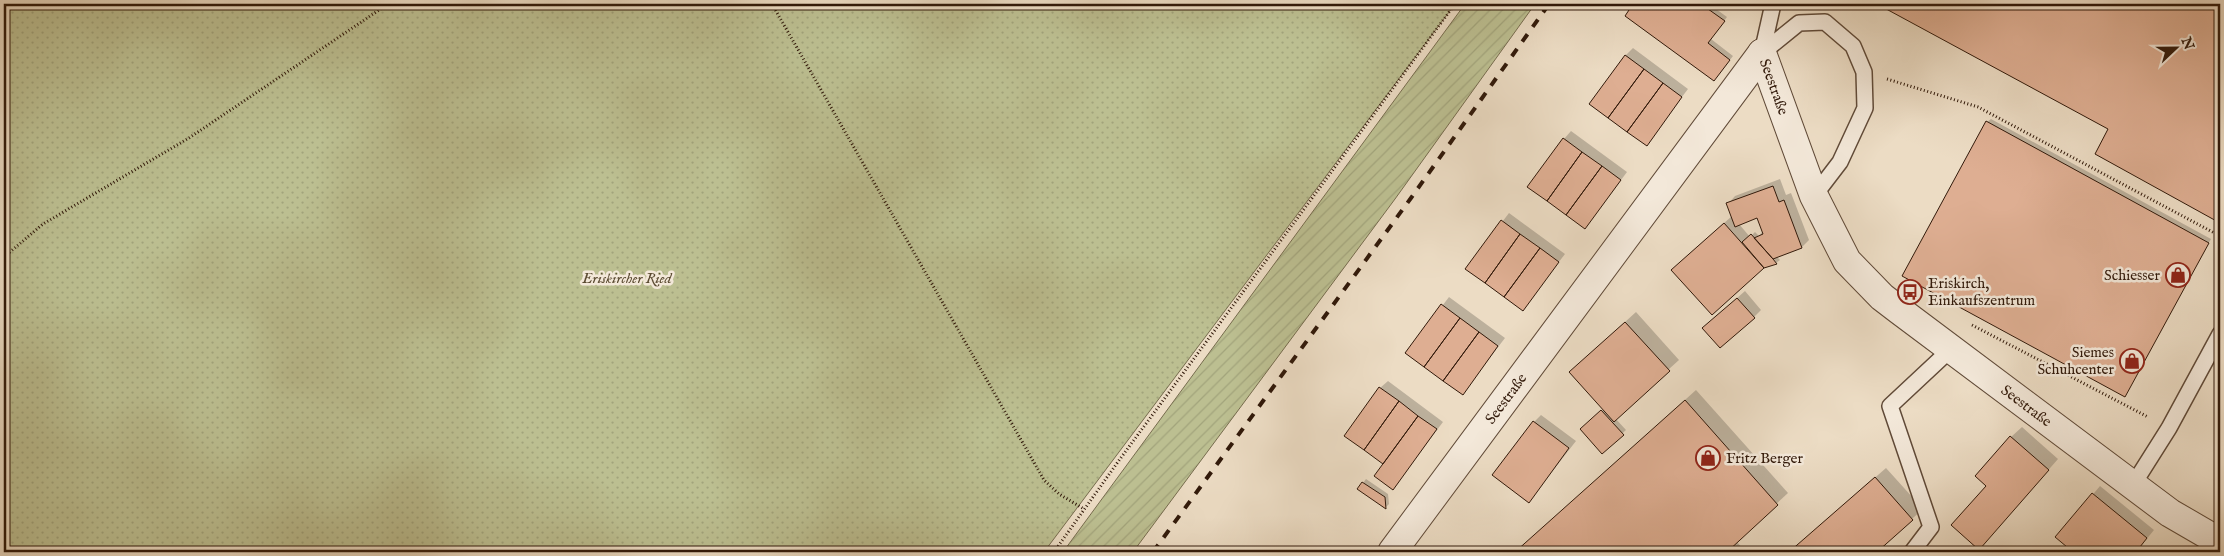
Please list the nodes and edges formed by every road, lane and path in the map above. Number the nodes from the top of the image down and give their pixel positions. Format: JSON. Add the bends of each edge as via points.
{"nodes":[{"id":1,"x":388,"y":4,"type":"edge"},
{"id":2,"x":772,"y":4,"type":"edge"},
{"id":3,"x":1454,"y":4,"type":"edge"},
{"id":4,"x":1772,"y":4,"type":"edge"},
{"id":5,"x":1762,"y":53,"type":"junction"},
{"id":6,"x":1864,"y":72,"type":"junction"},
{"id":7,"x":1814,"y":196,"type":"junction"},
{"id":8,"x":2220,"y":236,"type":"edge"},
{"id":9,"x":4,"y":257,"type":"edge"},
{"id":10,"x":2220,"y":334,"type":"edge"},
{"id":11,"x":1951,"y":349,"type":"junction"},
{"id":12,"x":2169,"y":428,"type":"junction"},
{"id":13,"x":2133,"y":485,"type":"junction"},
{"id":14,"x":1084,"y":510,"type":"junction"},
{"id":15,"x":2220,"y":542,"type":"edge"},
{"id":16,"x":1054,"y":552,"type":"edge"},
{"id":17,"x":1392,"y":552,"type":"edge"},
{"id":18,"x":1912,"y":552,"type":"edge"}],
"edges":[{"from":1,"to":9,"type":"path","via":[[189,138],[43,224]]},
{"from":2,"to":14,"type":"path","via":[[1044,480]]},
{"from":3,"to":14,"type":"path"},
{"from":4,"to":5,"type":"lane"},
{"from":5,"to":6,"type":"lane","via":[[1799,23],[1825,22],[1853,46]]},
{"from":5,"to":7,"type":"street","name":"Seestraße"},
{"from":5,"to":17,"type":"street","name":"Seestraße"},
{"from":6,"to":7,"type":"lane","via":[[1865,108],[1840,162]]},
{"from":6,"to":8,"type":"path","via":[[1978,107]]},
{"from":7,"to":11,"type":"street","name":"Seestraße","via":[[1846,260],[1882,297]]},
{"from":10,"to":12,"type":"lane"},
{"from":11,"to":12,"type":"path","via":[[1962,319]]},
{"from":11,"to":13,"type":"street","name":"Seestraße"},
{"from":11,"to":18,"type":"lane","via":[[1890,406],[1931,528]]},
{"from":12,"to":13,"type":"lane"},
{"from":13,"to":15,"type":"street","name":"Seestraße","via":[[2170,513]]},
{"from":14,"to":16,"type":"path"}]}
